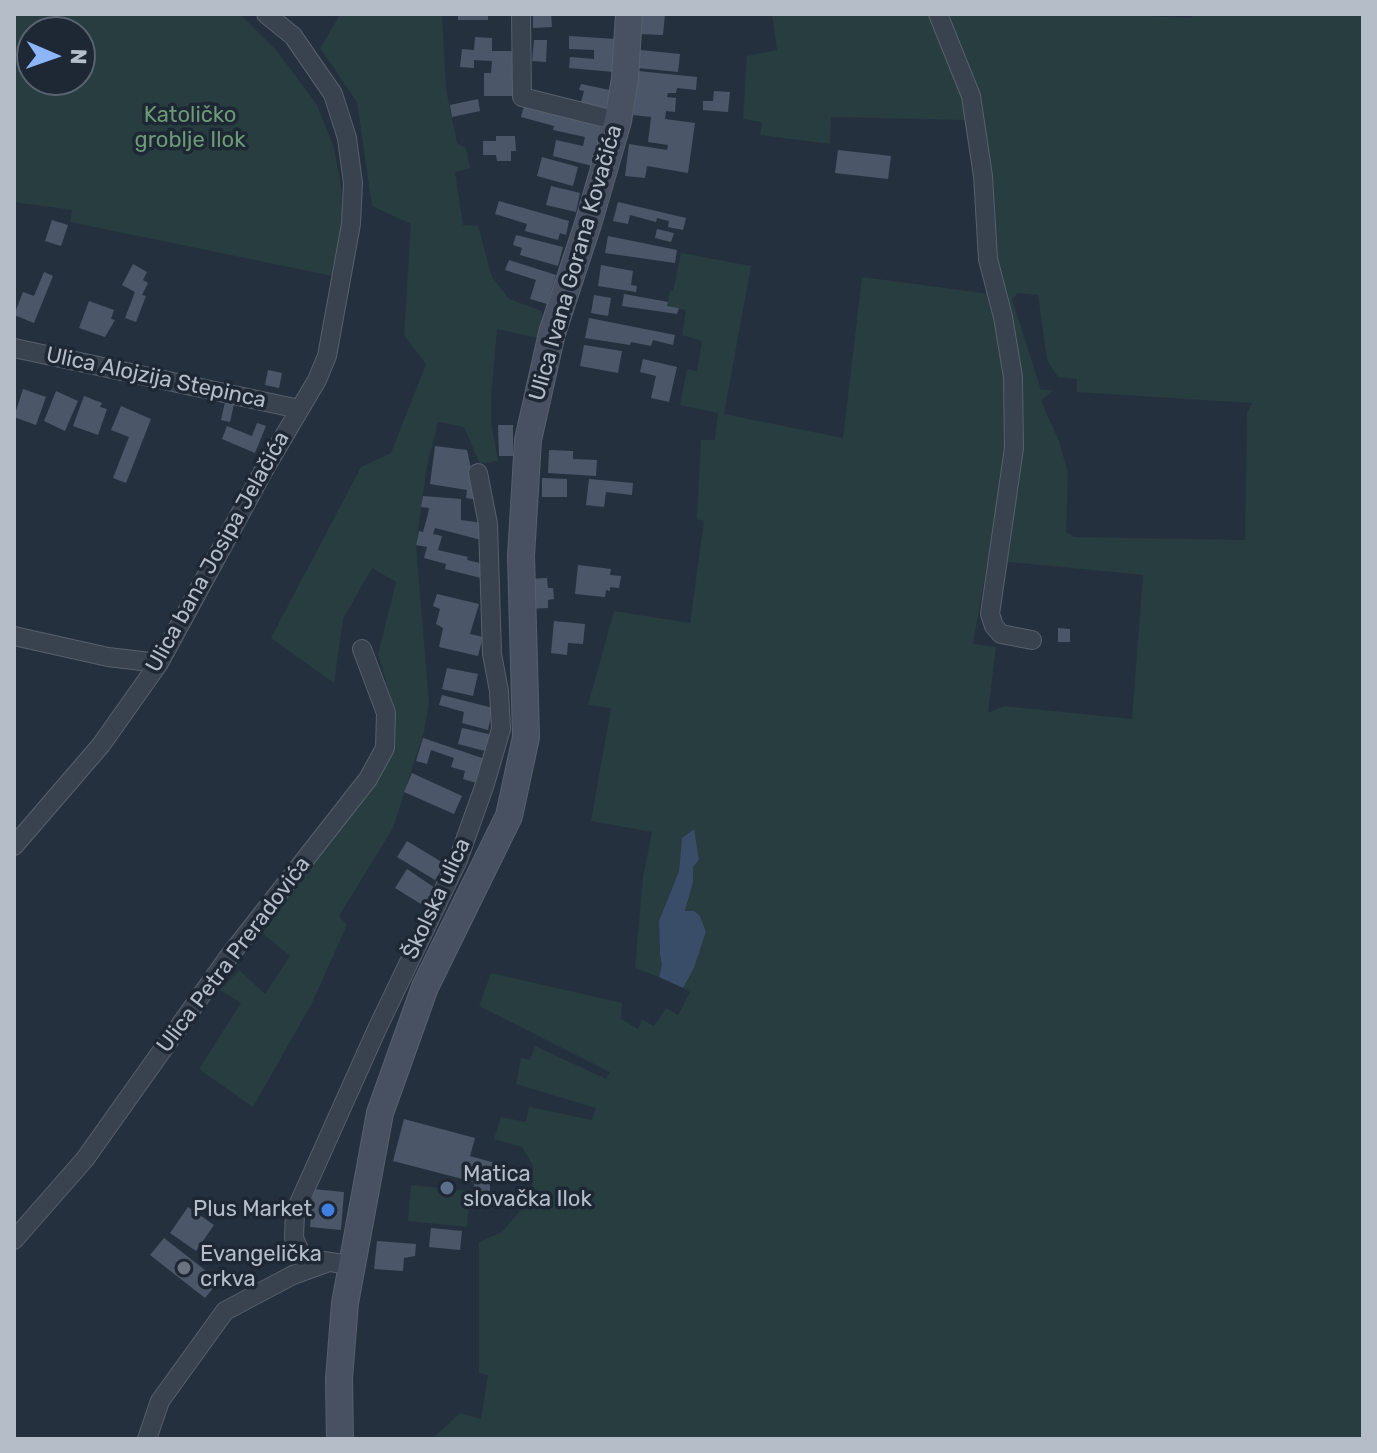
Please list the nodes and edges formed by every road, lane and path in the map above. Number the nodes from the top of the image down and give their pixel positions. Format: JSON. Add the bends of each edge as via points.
{"nodes":[{"id":1,"x":266,"y":14,"type":"edge"},
{"id":2,"x":521,"y":14,"type":"edge"},
{"id":3,"x":629,"y":14,"type":"edge"},
{"id":4,"x":938,"y":14,"type":"edge"},
{"id":5,"x":618,"y":121,"type":"junction"},
{"id":6,"x":14,"y":348,"type":"edge"},
{"id":7,"x":299,"y":409,"type":"junction"},
{"id":8,"x":478,"y":473,"type":"dead end"},
{"id":9,"x":14,"y":636,"type":"edge"},
{"id":10,"x":1032,"y":640,"type":"dead end"},
{"id":11,"x":362,"y":649,"type":"dead end"},
{"id":12,"x":159,"y":663,"type":"junction"},
{"id":13,"x":14,"y":846,"type":"edge"},
{"id":14,"x":14,"y":1240,"type":"edge"},
{"id":15,"x":338,"y":1264,"type":"junction"},
{"id":16,"x":147,"y":1439,"type":"edge"},
{"id":17,"x":340,"y":1439,"type":"edge"}],
"edges":[{"from":1,"to":7,"type":"street","name":"Ulica bana Josipa Jelačića","via":[[293,36],[333,94],[347,138],[353,183],[351,224],[327,356]]},
{"from":2,"to":5,"type":"street","via":[[522,97]]},
{"from":3,"to":5,"type":"main road","name":"Ulica Ivana Gorana Kovačića"},
{"from":4,"to":10,"type":"street","via":[[971,96],[988,259],[1013,377],[1014,448],[990,614],[1001,634]]},
{"from":5,"to":15,"type":"main road","name":"Ulica Ivana Gorana Kovačića","via":[[552,333],[528,440],[520,580],[526,737],[509,816],[425,987],[402,1047]]},
{"from":6,"to":7,"type":"street","name":"Ulica Alojzija Stepinca"},
{"from":7,"to":12,"type":"street","name":"Ulica bana Josipa Jelačića"},
{"from":8,"to":15,"type":"street","name":"Školska ulica","via":[[488,524],[492,654],[501,729],[458,860],[295,1212],[294,1238],[303,1258]]},
{"from":9,"to":12,"type":"street"},
{"from":11,"to":14,"type":"street","name":"Ulica Petra Preradovića","via":[[386,713],[385,748],[368,779],[227,959],[85,1159]]},
{"from":12,"to":13,"type":"street","name":"Ulica bana Josipa Jelačića","via":[[101,745]]},
{"from":15,"to":16,"type":"street","via":[[293,1275],[225,1311],[160,1401]]},
{"from":15,"to":17,"type":"main road","name":"Ulica Ivana Gorana Kovačića"}]}
